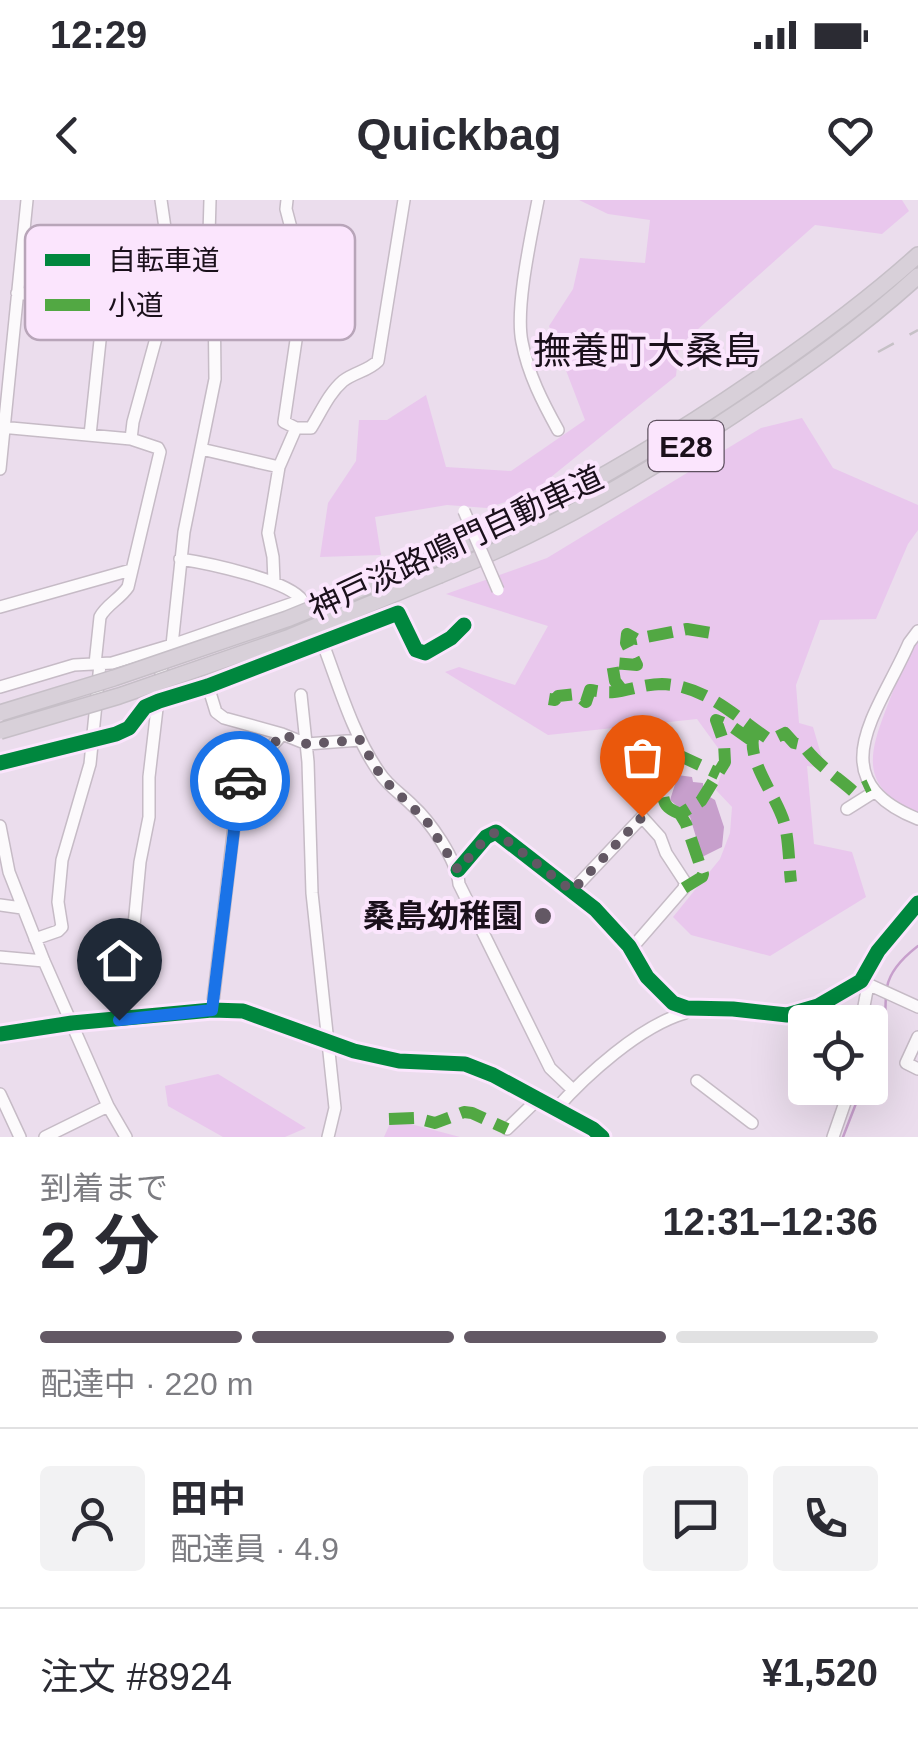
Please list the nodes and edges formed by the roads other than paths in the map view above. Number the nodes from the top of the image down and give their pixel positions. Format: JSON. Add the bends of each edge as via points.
{"nodes":[{"id":1,"x":27,"y":200,"type":"edge"},
{"id":2,"x":161,"y":200,"type":"edge"},
{"id":3,"x":210,"y":200,"type":"edge"},
{"id":4,"x":286,"y":200,"type":"edge"},
{"id":5,"x":404,"y":200,"type":"edge"},
{"id":6,"x":538,"y":200,"type":"edge"},
{"id":7,"x":165,"y":225,"type":"edge"},
{"id":8,"x":209,"y":225,"type":"edge"},
{"id":9,"x":290,"y":225,"type":"edge"},
{"id":10,"x":918,"y":255,"type":"edge"},
{"id":11,"x":910,"y":276,"type":"edge"},
{"id":12,"x":17,"y":293,"type":"junction"},
{"id":13,"x":25,"y":294,"type":"edge"},
{"id":14,"x":100,"y":340,"type":"edge"},
{"id":15,"x":155,"y":340,"type":"edge"},
{"id":16,"x":214,"y":340,"type":"edge"},
{"id":17,"x":296,"y":340,"type":"edge"},
{"id":18,"x":2,"y":427,"type":"edge"},
{"id":19,"x":296,"y":428,"type":"junction"},
{"id":20,"x":558,"y":430,"type":"dead end"},
{"id":21,"x":90,"y":434,"type":"junction"},
{"id":22,"x":130,"y":439,"type":"junction"},
{"id":23,"x":202,"y":449,"type":"junction"},
{"id":24,"x":279,"y":467,"type":"junction"},
{"id":25,"x":0,"y":470,"type":"edge"},
{"id":26,"x":464,"y":511,"type":"dead end"},
{"id":27,"x":180,"y":559,"type":"junction"},
{"id":28,"x":131,"y":570,"type":"junction"},
{"id":29,"x":274,"y":582,"type":"junction"},
{"id":30,"x":498,"y":590,"type":"dead end"},
{"id":31,"x":0,"y":606,"type":"edge"},
{"id":32,"x":464,"y":625,"type":"dead end"},
{"id":33,"x":918,"y":631,"type":"edge"},
{"id":34,"x":323,"y":644,"type":"junction"},
{"id":35,"x":168,"y":647,"type":"junction"},
{"id":36,"x":98,"y":664,"type":"junction"},
{"id":37,"x":208,"y":686,"type":"junction"},
{"id":38,"x":0,"y":687,"type":"edge"},
{"id":39,"x":301,"y":695,"type":"dead end"},
{"id":40,"x":159,"y":701,"type":"junction"},
{"id":41,"x":0,"y":713,"type":"edge"},
{"id":42,"x":0,"y":731,"type":"edge"},
{"id":43,"x":282,"y":734,"type":"junction"},
{"id":44,"x":92,"y":740,"type":"junction"},
{"id":45,"x":360,"y":740,"type":"junction"},
{"id":46,"x":307,"y":744,"type":"junction"},
{"id":47,"x":0,"y":763,"type":"edge"},
{"id":48,"x":874,"y":792,"type":"junction"},
{"id":49,"x":848,"y":809,"type":"dead end"},
{"id":50,"x":918,"y":819,"type":"edge"},
{"id":51,"x":0,"y":826,"type":"edge"},
{"id":52,"x":458,"y":870,"type":"junction"},
{"id":53,"x":572,"y":891,"type":"junction"},
{"id":54,"x":918,"y":903,"type":"edge"},
{"id":55,"x":0,"y":905,"type":"edge"},
{"id":56,"x":22,"y":908,"type":"junction"},
{"id":57,"x":35,"y":939,"type":"junction"},
{"id":58,"x":631,"y":949,"type":"junction"},
{"id":59,"x":0,"y":957,"type":"edge"},
{"id":60,"x":44,"y":962,"type":"junction"},
{"id":61,"x":864,"y":983,"type":"junction"},
{"id":62,"x":863,"y":1005,"type":"edge"},
{"id":63,"x":918,"y":1007,"type":"edge"},
{"id":64,"x":687,"y":1008,"type":"junction"},
{"id":65,"x":212,"y":1010,"type":"junction"},
{"id":66,"x":119,"y":1020,"type":"junction"},
{"id":67,"x":72,"y":1022,"type":"junction"},
{"id":68,"x":0,"y":1034,"type":"edge"},
{"id":69,"x":918,"y":1038,"type":"edge"},
{"id":70,"x":328,"y":1040,"type":"junction"},
{"id":71,"x":918,"y":1069,"type":"edge"},
{"id":72,"x":697,"y":1082,"type":"dead end"},
{"id":73,"x":572,"y":1090,"type":"junction"},
{"id":74,"x":0,"y":1094,"type":"edge"},
{"id":75,"x":536,"y":1100,"type":"junction"},
{"id":76,"x":844,"y":1105,"type":"edge"},
{"id":77,"x":108,"y":1106,"type":"junction"},
{"id":78,"x":555,"y":1110,"type":"junction"},
{"id":79,"x":752,"y":1123,"type":"dead end"},
{"id":80,"x":508,"y":1129,"type":"dead end"},
{"id":81,"x":127,"y":1135,"type":"edge"},
{"id":82,"x":20,"y":1137,"type":"edge"},
{"id":83,"x":45,"y":1137,"type":"edge"},
{"id":84,"x":328,"y":1137,"type":"edge"},
{"id":85,"x":602,"y":1137,"type":"edge"},
{"id":86,"x":833,"y":1137,"type":"edge"}],
"edges":[{"from":1,"to":12,"type":"street"},
{"from":2,"to":7,"type":"street"},
{"from":3,"to":8,"type":"street"},
{"from":4,"to":9,"type":"street"},
{"from":5,"to":19,"type":"street","via":[[378,361],[342,382],[311,428]]},
{"from":6,"to":20,"type":"street","via":[[521,338]]},
{"from":10,"to":11,"type":"highway","name":"神戸淡路鳴門自動車道","number":"E28"},
{"from":11,"to":41,"type":"highway","name":"神戸淡路鳴門自動車道","number":"E28","bridge":true,"via":[[692,424],[583,489],[288,619]]},
{"from":11,"to":42,"type":"highway","name":"神戸淡路鳴門自動車道","number":"E28","bridge":true,"via":[[797,372],[540,531],[290,636]]},
{"from":12,"to":13,"type":"street"},
{"from":12,"to":18,"type":"street"},
{"from":14,"to":21,"type":"street"},
{"from":15,"to":22,"type":"street"},
{"from":16,"to":23,"type":"street"},
{"from":17,"to":19,"type":"street","via":[[284,422]]},
{"from":18,"to":21,"type":"street"},
{"from":18,"to":25,"type":"street"},
{"from":19,"to":24,"type":"street"},
{"from":21,"to":22,"type":"street"},
{"from":22,"to":28,"type":"street","via":[[160,452]]},
{"from":23,"to":24,"type":"street"},
{"from":23,"to":27,"type":"street"},
{"from":24,"to":29,"type":"street","via":[[268,533]]},
{"from":26,"to":30,"type":"street","bridge":true},
{"from":27,"to":29,"type":"street"},
{"from":27,"to":35,"type":"street"},
{"from":28,"to":31,"type":"street"},
{"from":28,"to":36,"type":"street","via":[[128,588],[100,617]]},
{"from":29,"to":35,"type":"street","via":[[302,600]]},
{"from":32,"to":34,"type":"street","via":[[425,653],[416,650],[398,614]]},
{"from":33,"to":48,"type":"street","via":[[865,736],[862,760]]},
{"from":34,"to":37,"type":"street"},
{"from":34,"to":45,"type":"street"},
{"from":35,"to":36,"type":"street"},
{"from":35,"to":40,"type":"street"},
{"from":36,"to":38,"type":"street"},
{"from":36,"to":44,"type":"street"},
{"from":37,"to":40,"type":"street"},
{"from":37,"to":43,"type":"street","via":[[224,718]]},
{"from":39,"to":46,"type":"street"},
{"from":40,"to":44,"type":"street","via":[[129,728]]},
{"from":40,"to":66,"type":"street"},
{"from":43,"to":46,"type":"street"},
{"from":43,"to":65,"type":"street","via":[[249,762],[239,784]]},
{"from":44,"to":47,"type":"street"},
{"from":44,"to":57,"type":"street","via":[[62,860],[62,927]]},
{"from":45,"to":46,"type":"street"},
{"from":45,"to":52,"type":"street"},
{"from":46,"to":70,"type":"street","via":[[312,893]]},
{"from":48,"to":49,"type":"street"},
{"from":48,"to":50,"type":"street"},
{"from":51,"to":56,"type":"street"},
{"from":52,"to":53,"type":"street","via":[[496,832]]},
{"from":52,"to":73,"type":"street","via":[[550,1068]]},
{"from":53,"to":58,"type":"street"},
{"from":53,"to":58,"type":"street","via":[[642,817],[684,888]]},
{"from":54,"to":61,"type":"street","via":[[878,950]]},
{"from":55,"to":56,"type":"street"},
{"from":56,"to":57,"type":"street"},
{"from":57,"to":60,"type":"street"},
{"from":58,"to":64,"type":"street","via":[[647,977],[672,1003]]},
{"from":59,"to":60,"type":"street"},
{"from":60,"to":67,"type":"street"},
{"from":61,"to":62,"type":"street"},
{"from":61,"to":63,"type":"street"},
{"from":61,"to":64,"type":"street","via":[[788,1015]]},
{"from":64,"to":73,"type":"street","via":[[623,1047]]},
{"from":65,"to":66,"type":"street"},
{"from":65,"to":70,"type":"street","via":[[243,1012]]},
{"from":66,"to":67,"type":"street"},
{"from":67,"to":68,"type":"street"},
{"from":67,"to":77,"type":"street"},
{"from":69,"to":71,"type":"street","via":[[906,1063]]},
{"from":70,"to":75,"type":"street","via":[[399,1061],[465,1064]]},
{"from":70,"to":84,"type":"street","via":[[334,1108]]},
{"from":72,"to":79,"type":"street"},
{"from":73,"to":78,"type":"street"},
{"from":74,"to":82,"type":"street"},
{"from":75,"to":78,"type":"street"},
{"from":75,"to":80,"type":"street"},
{"from":76,"to":86,"type":"street"},
{"from":77,"to":81,"type":"street"},
{"from":77,"to":83,"type":"street"},
{"from":78,"to":85,"type":"street"}]}
